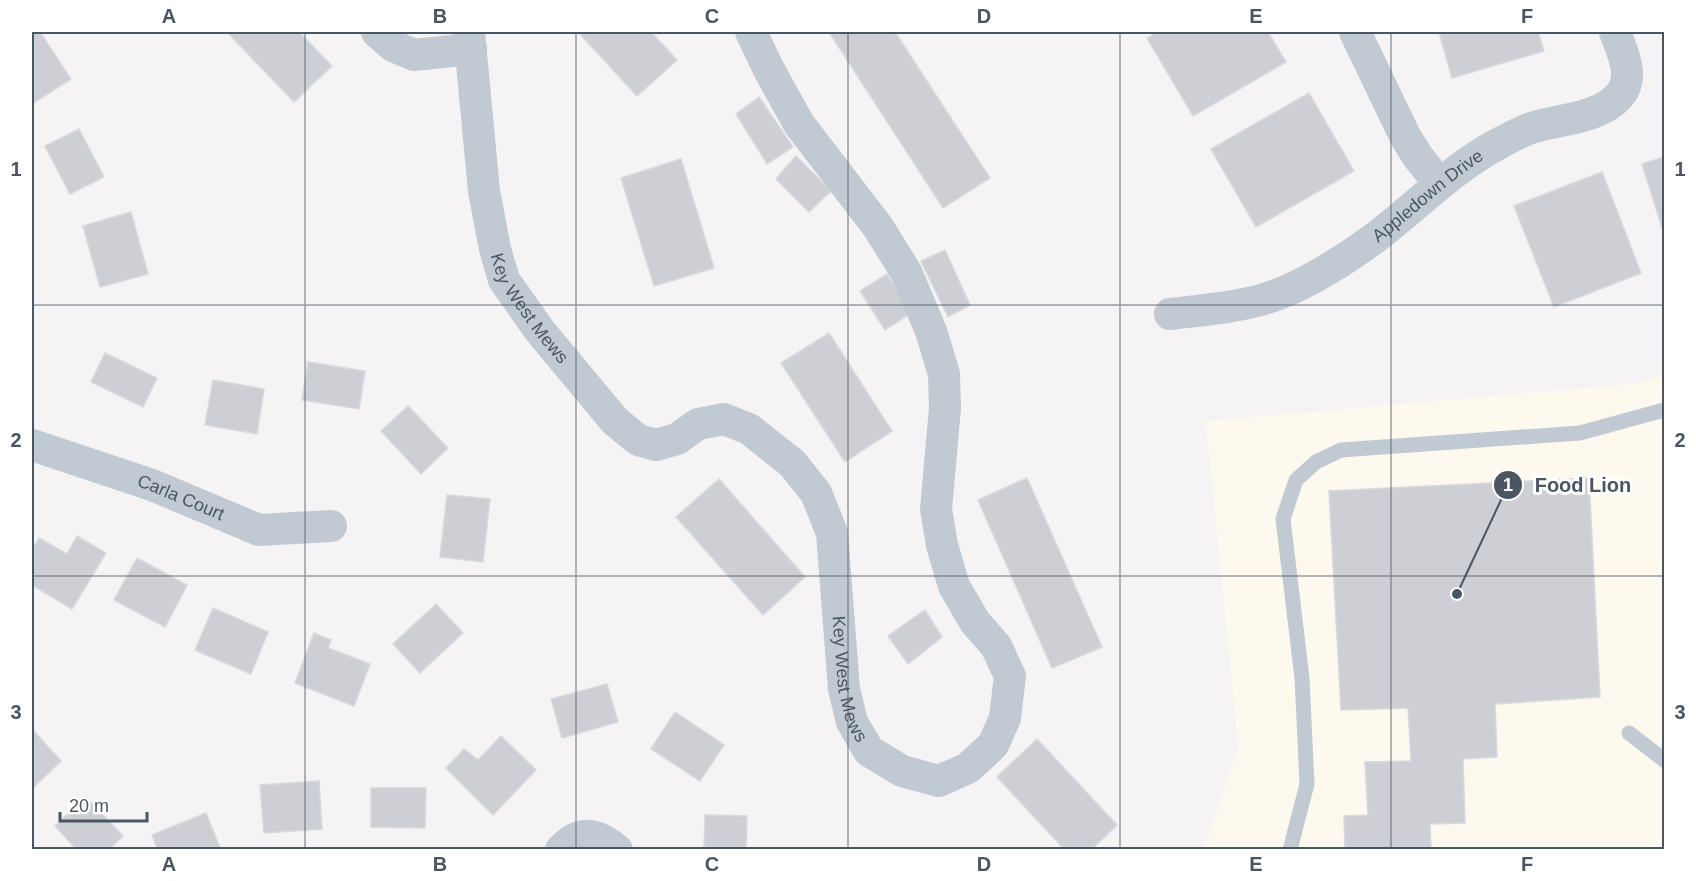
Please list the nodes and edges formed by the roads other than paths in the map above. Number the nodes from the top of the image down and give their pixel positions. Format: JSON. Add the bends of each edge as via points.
{"nodes":[{"id":1,"x":377,"y":32,"type":"edge"},
{"id":2,"x":751,"y":32,"type":"edge"},
{"id":3,"x":1354,"y":32,"type":"edge"},
{"id":4,"x":1615,"y":32,"type":"edge"},
{"id":5,"x":470,"y":40,"type":"edge"},
{"id":6,"x":1439,"y":183,"type":"junction"},
{"id":7,"x":1170,"y":314,"type":"dead end"},
{"id":8,"x":1665,"y":410,"type":"edge"},
{"id":9,"x":32,"y":445,"type":"edge"},
{"id":10,"x":331,"y":526,"type":"dead end"},
{"id":11,"x":1629,"y":733,"type":"dead end"},
{"id":12,"x":1665,"y":760,"type":"edge"},
{"id":13,"x":561,"y":849,"type":"edge"},
{"id":14,"x":616,"y":849,"type":"edge"},
{"id":15,"x":1290,"y":849,"type":"edge"}],
"edges":[{"from":1,"to":5,"type":"street","via":[[393,46],[414,56]]},
{"from":2,"to":5,"type":"street","name":"Key West Mews","via":[[800,124],[878,227],[906,272],[944,374],[945,408],[936,508],[942,545],[954,586],[975,622],[996,646],[1010,676],[1005,718],[993,745],[968,768],[939,781],[902,771],[869,751],[852,722],[844,689],[832,533],[816,493],[792,463],[749,429],[724,419],[698,424],[677,439],[656,446],[638,440],[615,421],[540,331],[504,280],[484,191]]},
{"from":3,"to":6,"type":"street","via":[[1405,136]]},
{"from":4,"to":6,"type":"street","name":"Appledown Drive","via":[[1628,70],[1626,86],[1611,104],[1531,129],[1497,145]]},
{"from":6,"to":7,"type":"street","name":"Appledown Drive","via":[[1372,240],[1316,275],[1267,298]]},
{"from":8,"to":15,"type":"lane","via":[[1580,433],[1341,450],[1316,462],[1296,480],[1283,519],[1302,678],[1307,784]]},
{"from":9,"to":10,"type":"street","name":"Carla Court","via":[[152,485],[259,530]]},
{"from":11,"to":12,"type":"lane"},
{"from":13,"to":14,"type":"street","via":[[582,835],[602,838]]}]}
